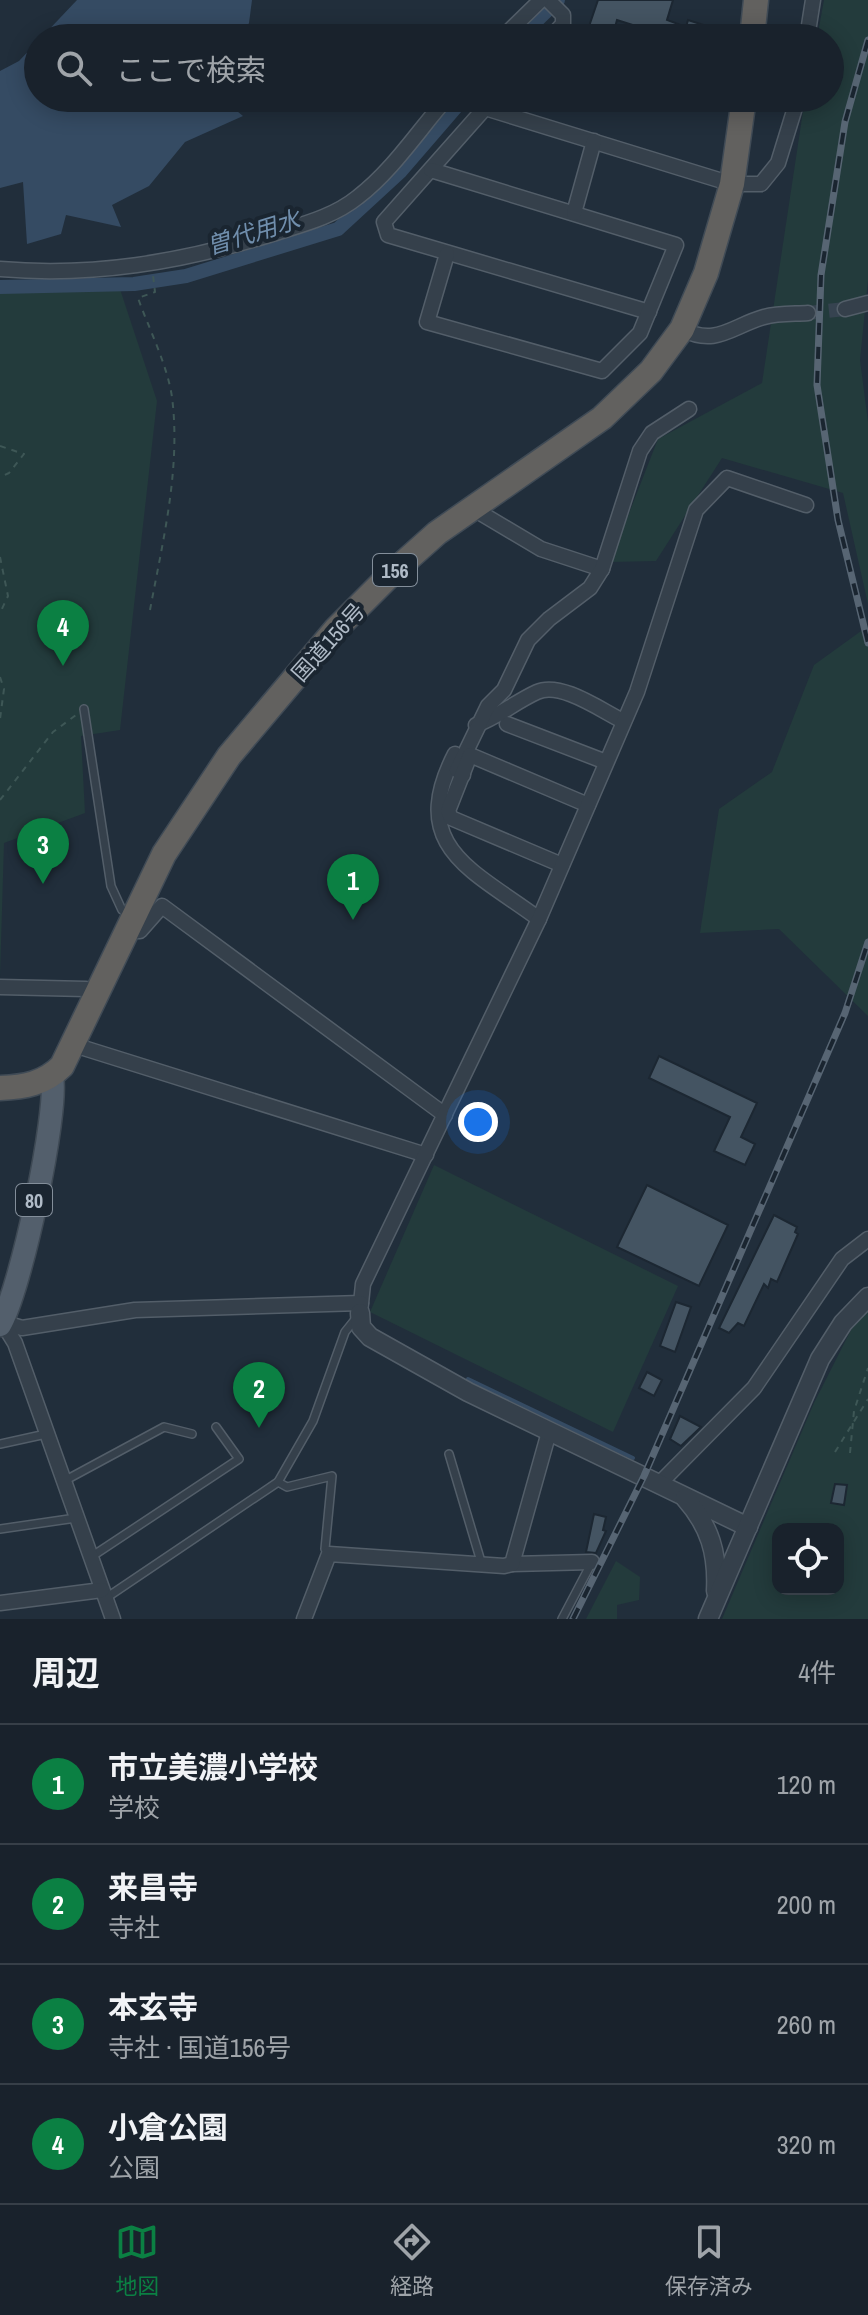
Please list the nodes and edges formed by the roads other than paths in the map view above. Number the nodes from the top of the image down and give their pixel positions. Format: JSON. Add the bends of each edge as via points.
{"nodes":[{"id":1,"x":541,"y":0,"type":"edge"},
{"id":2,"x":548,"y":0,"type":"edge"},
{"id":3,"x":756,"y":0,"type":"edge"},
{"id":4,"x":813,"y":0,"type":"edge"},
{"id":5,"x":516,"y":24,"type":"edge"},
{"id":6,"x":563,"y":24,"type":"edge"},
{"id":7,"x":753,"y":24,"type":"edge"},
{"id":8,"x":809,"y":24,"type":"edge"},
{"id":9,"x":435,"y":112,"type":"edge"},
{"id":10,"x":482,"y":112,"type":"edge"},
{"id":11,"x":515,"y":112,"type":"edge"},
{"id":12,"x":742,"y":112,"type":"edge"},
{"id":13,"x":795,"y":112,"type":"edge"},
{"id":14,"x":594,"y":141,"type":"junction"},
{"id":15,"x":431,"y":170,"type":"junction"},
{"id":16,"x":732,"y":184,"type":"junction"},
{"id":17,"x":574,"y":213,"type":"junction"},
{"id":18,"x":447,"y":254,"type":"junction"},
{"id":19,"x":0,"y":269,"type":"edge"},
{"id":20,"x":868,"y":303,"type":"edge"},
{"id":21,"x":845,"y":309,"type":"tunnel mouth"},
{"id":22,"x":649,"y":312,"type":"junction"},
{"id":23,"x":808,"y":313,"type":"tunnel mouth"},
{"id":24,"x":682,"y":329,"type":"junction"},
{"id":25,"x":689,"y":409,"type":"dead end"},
{"id":26,"x":806,"y":505,"type":"dead end"},
{"id":27,"x":472,"y":508,"type":"junction"},
{"id":28,"x":602,"y":569,"type":"junction"},
{"id":29,"x":84,"y":709,"type":"road end"},
{"id":30,"x":623,"y":721,"type":"junction"},
{"id":31,"x":480,"y":723,"type":"junction"},
{"id":32,"x":507,"y":724,"type":"dead end"},
{"id":33,"x":606,"y":762,"type":"junction"},
{"id":34,"x":463,"y":775,"type":"junction"},
{"id":35,"x":588,"y":805,"type":"junction"},
{"id":36,"x":562,"y":865,"type":"junction"},
{"id":37,"x":539,"y":919,"type":"junction"},
{"id":38,"x":129,"y":923,"type":"junction"},
{"id":39,"x":0,"y":987,"type":"edge"},
{"id":40,"x":95,"y":994,"type":"junction"},
{"id":41,"x":74,"y":1045,"type":"junction"},
{"id":42,"x":52,"y":1076,"type":"junction"},
{"id":43,"x":0,"y":1088,"type":"edge"},
{"id":44,"x":445,"y":1115,"type":"junction"},
{"id":45,"x":426,"y":1155,"type":"junction"},
{"id":46,"x":868,"y":1239,"type":"edge"},
{"id":47,"x":868,"y":1297,"type":"edge"},
{"id":48,"x":360,"y":1308,"type":"junction"},
{"id":49,"x":1,"y":1323,"type":"edge"},
{"id":50,"x":216,"y":1427,"type":"dead end"},
{"id":51,"x":549,"y":1432,"type":"junction"},
{"id":52,"x":46,"y":1434,"type":"junction"},
{"id":53,"x":192,"y":1434,"type":"dead end"},
{"id":54,"x":0,"y":1444,"type":"edge"},
{"id":55,"x":449,"y":1454,"type":"dead end"},
{"id":56,"x":62,"y":1482,"type":"junction"},
{"id":57,"x":278,"y":1482,"type":"junction"},
{"id":58,"x":660,"y":1483,"type":"junction"},
{"id":59,"x":680,"y":1494,"type":"junction"},
{"id":60,"x":76,"y":1518,"type":"junction"},
{"id":61,"x":748,"y":1527,"type":"junction"},
{"id":62,"x":0,"y":1529,"type":"edge"},
{"id":63,"x":329,"y":1554,"type":"junction"},
{"id":64,"x":91,"y":1557,"type":"junction"},
{"id":65,"x":592,"y":1562,"type":"joint"},
{"id":66,"x":512,"y":1564,"type":"junction"},
{"id":67,"x":482,"y":1565,"type":"junction"},
{"id":68,"x":103,"y":1595,"type":"junction"},
{"id":69,"x":0,"y":1603,"type":"edge"},
{"id":70,"x":712,"y":1611,"type":"edge"},
{"id":71,"x":113,"y":1619,"type":"edge"},
{"id":72,"x":304,"y":1619,"type":"edge"},
{"id":73,"x":562,"y":1619,"type":"edge"}],
"edges":[{"from":1,"to":5,"type":"street"},
{"from":2,"to":6,"type":"street","via":[[563,15]]},
{"from":3,"to":7,"type":"highway"},
{"from":4,"to":8,"type":"street"},
{"from":9,"to":19,"type":"street","via":[[380,179],[331,215],[152,265],[46,273]]},
{"from":10,"to":15,"type":"street"},
{"from":11,"to":14,"type":"street"},
{"from":12,"to":16,"type":"highway","name":"国道156号","number":"156"},
{"from":13,"to":16,"type":"street","via":[[771,176],[761,184]]},
{"from":14,"to":16,"type":"street"},
{"from":14,"to":17,"type":"street"},
{"from":15,"to":17,"type":"street"},
{"from":15,"to":18,"type":"street","via":[[384,222],[388,235]]},
{"from":16,"to":24,"type":"highway","name":"国道156号","number":"156","via":[[706,273]]},
{"from":17,"to":22,"type":"street","via":[[676,245]]},
{"from":18,"to":22,"type":"street"},
{"from":18,"to":22,"type":"street","via":[[427,322],[602,371],[640,333]]},
{"from":20,"to":21,"type":"street"},
{"from":23,"to":24,"type":"street","via":[[764,317],[735,331],[699,338]]},
{"from":24,"to":27,"type":"highway","name":"国道156号","number":"156","via":[[651,371],[602,418]]},
{"from":25,"to":28,"type":"street","via":[[652,433],[640,451]]},
{"from":26,"to":30,"type":"street","via":[[727,478],[696,510]]},
{"from":27,"to":28,"type":"street","via":[[541,549]]},
{"from":27,"to":38,"type":"highway","name":"国道156号","number":"156","via":[[406,559],[336,629],[229,756],[164,854]]},
{"from":28,"to":31,"type":"street","via":[[590,588],[528,640],[504,690]]},
{"from":29,"to":38,"type":"lane","via":[[111,886]]},
{"from":30,"to":31,"type":"street","via":[[561,691],[540,690]]},
{"from":30,"to":33,"type":"street"},
{"from":31,"to":34,"type":"street","via":[[457,770]]},
{"from":31,"to":37,"type":"street","via":[[453,756],[437,793],[437,822],[457,859]]},
{"from":32,"to":33,"type":"street"},
{"from":33,"to":35,"type":"street"},
{"from":34,"to":35,"type":"street","via":[[470,755]]},
{"from":34,"to":36,"type":"street","via":[[448,811],[451,818]]},
{"from":35,"to":36,"type":"street"},
{"from":36,"to":37,"type":"street"},
{"from":37,"to":44,"type":"street"},
{"from":38,"to":40,"type":"highway","name":"国道156号","number":"156"},
{"from":38,"to":44,"type":"street","via":[[140,931],[162,906]]},
{"from":39,"to":40,"type":"street","via":[[86,989]]},
{"from":40,"to":41,"type":"highway","name":"国道156号","number":"156"},
{"from":41,"to":42,"type":"highway","name":"国道156号","number":"156"},
{"from":41,"to":45,"type":"street"},
{"from":42,"to":43,"type":"highway"},
{"from":42,"to":49,"type":"main road","number":"80","via":[[51,1121],[16,1282]]},
{"from":44,"to":45,"type":"street"},
{"from":45,"to":48,"type":"street","via":[[363,1284]]},
{"from":46,"to":58,"type":"street","via":[[842,1259],[754,1388]]},
{"from":47,"to":61,"type":"street","via":[[820,1359]]},
{"from":48,"to":49,"type":"street","via":[[135,1310],[22,1328]]},
{"from":48,"to":51,"type":"street","via":[[361,1327],[370,1337]]},
{"from":48,"to":57,"type":"lane","via":[[345,1332],[297,1456]]},
{"from":49,"to":52,"type":"street","via":[[15,1343]]},
{"from":50,"to":64,"type":"lane","via":[[239,1459]]},
{"from":51,"to":58,"type":"street"},
{"from":51,"to":66,"type":"street"},
{"from":52,"to":54,"type":"lane"},
{"from":52,"to":56,"type":"street"},
{"from":53,"to":56,"type":"lane","via":[[164,1427]]},
{"from":55,"to":67,"type":"lane"},
{"from":56,"to":60,"type":"street"},
{"from":57,"to":63,"type":"lane","via":[[287,1487],[332,1476],[325,1549]]},
{"from":57,"to":68,"type":"lane"},
{"from":58,"to":59,"type":"street"},
{"from":59,"to":61,"type":"street"},
{"from":59,"to":70,"type":"street","via":[[710,1534],[717,1566]]},
{"from":60,"to":62,"type":"lane"},
{"from":60,"to":64,"type":"street"},
{"from":61,"to":70,"type":"street"},
{"from":63,"to":67,"type":"street"},
{"from":63,"to":72,"type":"street"},
{"from":64,"to":68,"type":"street"},
{"from":65,"to":66,"type":"street"},
{"from":65,"to":73,"type":"lane"},
{"from":66,"to":67,"type":"street"},
{"from":68,"to":69,"type":"street"},
{"from":68,"to":71,"type":"street"}]}
